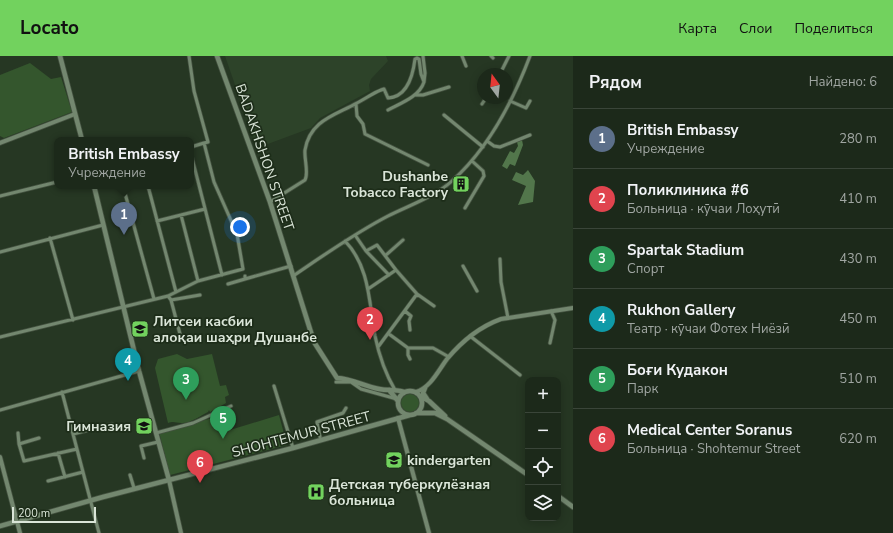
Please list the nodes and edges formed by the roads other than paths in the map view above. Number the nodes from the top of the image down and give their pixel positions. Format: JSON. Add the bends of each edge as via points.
{"nodes":[{"id":1,"x":60,"y":56,"type":"edge"},
{"id":2,"x":189,"y":56,"type":"edge"},
{"id":3,"x":223,"y":56,"type":"edge"},
{"id":4,"x":422,"y":56,"type":"edge"},
{"id":5,"x":462,"y":56,"type":"edge"},
{"id":6,"x":509,"y":56,"type":"edge"},
{"id":7,"x":530,"y":56,"type":"edge"},
{"id":8,"x":218,"y":57,"type":"edge"},
{"id":9,"x":466,"y":66,"type":"dead end"},
{"id":10,"x":503,"y":68,"type":"edge"},
{"id":11,"x":424,"y":82,"type":"junction"},
{"id":12,"x":449,"y":87,"type":"dead end"},
{"id":13,"x":513,"y":94,"type":"edge"},
{"id":14,"x":415,"y":95,"type":"junction"},
{"id":15,"x":530,"y":101,"type":"dead end"},
{"id":16,"x":513,"y":102,"type":"edge"},
{"id":17,"x":356,"y":104,"type":"junction"},
{"id":18,"x":508,"y":104,"type":"edge"},
{"id":19,"x":388,"y":110,"type":"dead end"},
{"id":20,"x":75,"y":114,"type":"junction"},
{"id":21,"x":444,"y":115,"type":"dead end"},
{"id":22,"x":530,"y":135,"type":"dead end"},
{"id":23,"x":81,"y":137,"type":"edge"},
{"id":24,"x":487,"y":141,"type":"junction"},
{"id":25,"x":0,"y":143,"type":"edge"},
{"id":26,"x":204,"y":143,"type":"junction"},
{"id":27,"x":194,"y":146,"type":"edge"},
{"id":28,"x":483,"y":147,"type":"junction"},
{"id":29,"x":472,"y":161,"type":"junction"},
{"id":30,"x":428,"y":165,"type":"dead end"},
{"id":31,"x":194,"y":167,"type":"edge"},
{"id":32,"x":54,"y":183,"type":"edge"},
{"id":33,"x":95,"y":189,"type":"edge"},
{"id":34,"x":124,"y":189,"type":"edge"},
{"id":35,"x":149,"y":189,"type":"edge"},
{"id":36,"x":0,"y":196,"type":"edge"},
{"id":37,"x":270,"y":202,"type":"junction"},
{"id":38,"x":465,"y":208,"type":"dead end"},
{"id":39,"x":204,"y":209,"type":"junction"},
{"id":40,"x":180,"y":215,"type":"junction"},
{"id":41,"x":157,"y":221,"type":"junction"},
{"id":42,"x":103,"y":225,"type":"junction"},
{"id":43,"x":355,"y":235,"type":"junction"},
{"id":44,"x":50,"y":238,"type":"junction"},
{"id":45,"x":403,"y":240,"type":"dead end"},
{"id":46,"x":345,"y":242,"type":"junction"},
{"id":47,"x":366,"y":251,"type":"junction"},
{"id":48,"x":0,"y":252,"type":"edge"},
{"id":49,"x":386,"y":255,"type":"junction"},
{"id":50,"x":500,"y":259,"type":"dead end"},
{"id":51,"x":291,"y":266,"type":"junction"},
{"id":52,"x":463,"y":266,"type":"dead end"},
{"id":53,"x":396,"y":270,"type":"junction"},
{"id":54,"x":222,"y":275,"type":"junction"},
{"id":55,"x":389,"y":275,"type":"junction"},
{"id":56,"x":293,"y":276,"type":"junction"},
{"id":57,"x":198,"y":281,"type":"junction"},
{"id":58,"x":228,"y":284,"type":"dead end"},
{"id":59,"x":368,"y":289,"type":"junction"},
{"id":60,"x":477,"y":291,"type":"dead end"},
{"id":61,"x":176,"y":292,"type":"junction"},
{"id":62,"x":417,"y":294,"type":"junction"},
{"id":63,"x":200,"y":295,"type":"dead end"},
{"id":64,"x":168,"y":296,"type":"junction"},
{"id":65,"x":154,"y":299,"type":"junction"},
{"id":66,"x":171,"y":300,"type":"junction"},
{"id":67,"x":434,"y":306,"type":"dead end"},
{"id":68,"x":123,"y":307,"type":"junction"},
{"id":69,"x":573,"y":308,"type":"edge"},
{"id":70,"x":405,"y":311,"type":"junction"},
{"id":71,"x":551,"y":311,"type":"junction"},
{"id":72,"x":508,"y":318,"type":"junction"},
{"id":73,"x":74,"y":320,"type":"junction"},
{"id":74,"x":410,"y":330,"type":"dead end"},
{"id":75,"x":180,"y":334,"type":"dead end"},
{"id":76,"x":389,"y":334,"type":"junction"},
{"id":77,"x":470,"y":336,"type":"junction"},
{"id":78,"x":0,"y":338,"type":"edge"},
{"id":79,"x":550,"y":343,"type":"dead end"},
{"id":80,"x":378,"y":347,"type":"junction"},
{"id":81,"x":408,"y":348,"type":"junction"},
{"id":82,"x":449,"y":357,"type":"junction"},
{"id":83,"x":410,"y":359,"type":"dead end"},
{"id":84,"x":140,"y":371,"type":"junction"},
{"id":85,"x":520,"y":375,"type":"dead end"},
{"id":86,"x":336,"y":382,"type":"dead end"},
{"id":87,"x":274,"y":386,"type":"dead end"},
{"id":88,"x":425,"y":388,"type":"junction"},
{"id":89,"x":387,"y":390,"type":"junction"},
{"id":90,"x":396,"y":390,"type":"junction"},
{"id":91,"x":62,"y":392,"type":"junction"},
{"id":92,"x":404,"y":392,"type":"junction"},
{"id":93,"x":418,"y":394,"type":"junction"},
{"id":94,"x":397,"y":400,"type":"junction"},
{"id":95,"x":429,"y":401,"type":"junction"},
{"id":96,"x":231,"y":406,"type":"dead end"},
{"id":97,"x":346,"y":408,"type":"dead end"},
{"id":98,"x":399,"y":408,"type":"junction"},
{"id":99,"x":0,"y":410,"type":"edge"},
{"id":100,"x":416,"y":413,"type":"junction"},
{"id":101,"x":410,"y":415,"type":"junction"},
{"id":102,"x":398,"y":418,"type":"junction"},
{"id":103,"x":447,"y":419,"type":"junction"},
{"id":104,"x":112,"y":424,"type":"dead end"},
{"id":105,"x":18,"y":433,"type":"dead end"},
{"id":106,"x":156,"y":433,"type":"junction"},
{"id":107,"x":73,"y":434,"type":"junction"},
{"id":108,"x":320,"y":437,"type":"dead end"},
{"id":109,"x":39,"y":438,"type":"dead end"},
{"id":110,"x":159,"y":442,"type":"junction"},
{"id":111,"x":20,"y":444,"type":"junction"},
{"id":112,"x":293,"y":448,"type":"junction"},
{"id":113,"x":77,"y":449,"type":"junction"},
{"id":114,"x":58,"y":452,"type":"junction"},
{"id":115,"x":0,"y":457,"type":"edge"},
{"id":116,"x":144,"y":458,"type":"dead end"},
{"id":117,"x":83,"y":472,"type":"junction"},
{"id":118,"x":525,"y":473,"type":"edge"},
{"id":119,"x":130,"y":475,"type":"dead end"},
{"id":120,"x":65,"y":476,"type":"junction"},
{"id":121,"x":169,"y":480,"type":"junction"},
{"id":122,"x":48,"y":481,"type":"dead end"},
{"id":123,"x":134,"y":488,"type":"junction"},
{"id":124,"x":561,"y":498,"type":"edge"},
{"id":125,"x":91,"y":501,"type":"junction"},
{"id":126,"x":573,"y":507,"type":"edge"},
{"id":127,"x":17,"y":521,"type":"junction"},
{"id":128,"x":0,"y":526,"type":"edge"},
{"id":129,"x":20,"y":533,"type":"edge"},
{"id":130,"x":99,"y":533,"type":"edge"},
{"id":131,"x":181,"y":533,"type":"edge"},
{"id":132,"x":429,"y":533,"type":"edge"}],
"edges":[{"from":1,"to":20,"type":"main road"},
{"from":2,"to":26,"type":"street","via":[[194,91],[208,142]]},
{"from":3,"to":8,"type":"street"},
{"from":4,"to":11,"type":"street"},
{"from":5,"to":9,"type":"street"},
{"from":6,"to":10,"type":"street"},
{"from":7,"to":13,"type":"street"},
{"from":8,"to":37,"type":"main road","name":"BADAKHSHON STREET"},
{"from":11,"to":14,"type":"street"},
{"from":11,"to":17,"type":"street","via":[[417,58],[413,75],[399,93],[388,98],[382,89]]},
{"from":12,"to":14,"type":"street"},
{"from":14,"to":19,"type":"street"},
{"from":15,"to":16,"type":"street","via":[[526,108]]},
{"from":17,"to":30,"type":"street","via":[[357,116],[363,124],[365,134]]},
{"from":17,"to":37,"type":"street","via":[[328,116],[319,125],[307,144],[306,178]]},
{"from":18,"to":24,"type":"street"},
{"from":20,"to":23,"type":"main road"},
{"from":20,"to":25,"type":"street"},
{"from":21,"to":28,"type":"street"},
{"from":22,"to":24,"type":"street","via":[[500,148]]},
{"from":24,"to":28,"type":"street"},
{"from":26,"to":27,"type":"street"},
{"from":26,"to":54,"type":"street","via":[[214,182],[237,234],[243,269]]},
{"from":28,"to":29,"type":"street"},
{"from":29,"to":38,"type":"street","via":[[482,169],[484,176]]},
{"from":29,"to":43,"type":"street","via":[[451,182],[424,200]]},
{"from":31,"to":39,"type":"street"},
{"from":32,"to":36,"type":"street"},
{"from":33,"to":42,"type":"main road"},
{"from":34,"to":65,"type":"street"},
{"from":35,"to":41,"type":"street"},
{"from":37,"to":51,"type":"main road","name":"BADAKHSHON STREET"},
{"from":39,"to":40,"type":"street"},
{"from":39,"to":54,"type":"street"},
{"from":40,"to":41,"type":"street"},
{"from":40,"to":57,"type":"street"},
{"from":41,"to":61,"type":"street"},
{"from":42,"to":44,"type":"street"},
{"from":42,"to":68,"type":"main road"},
{"from":43,"to":46,"type":"street"},
{"from":43,"to":47,"type":"street"},
{"from":44,"to":48,"type":"street"},
{"from":44,"to":73,"type":"street"},
{"from":45,"to":49,"type":"street"},
{"from":46,"to":56,"type":"street"},
{"from":46,"to":59,"type":"street","via":[[355,251]]},
{"from":47,"to":49,"type":"street","via":[[376,244]]},
{"from":47,"to":55,"type":"street"},
{"from":49,"to":53,"type":"street"},
{"from":50,"to":72,"type":"street","via":[[501,282]]},
{"from":51,"to":56,"type":"main road","name":"BADAKHSHON STREET"},
{"from":51,"to":58,"type":"street","via":[[245,277]]},
{"from":52,"to":60,"type":"street"},
{"from":53,"to":55,"type":"street"},
{"from":53,"to":62,"type":"street"},
{"from":54,"to":57,"type":"street"},
{"from":55,"to":59,"type":"street"},
{"from":56,"to":89,"type":"main road","name":"BADAKHSHON STREET","via":[[314,342],[337,378]]},
{"from":57,"to":61,"type":"street"},
{"from":59,"to":80,"type":"street"},
{"from":61,"to":64,"type":"street"},
{"from":62,"to":67,"type":"street"},
{"from":62,"to":70,"type":"street"},
{"from":63,"to":66,"type":"street"},
{"from":64,"to":65,"type":"street"},
{"from":64,"to":66,"type":"street"},
{"from":65,"to":68,"type":"street"},
{"from":66,"to":75,"type":"street"},
{"from":68,"to":73,"type":"street"},
{"from":68,"to":84,"type":"main road"},
{"from":69,"to":71,"type":"street"},
{"from":70,"to":74,"type":"street","via":[[411,316]]},
{"from":70,"to":76,"type":"street"},
{"from":71,"to":72,"type":"street"},
{"from":71,"to":79,"type":"street","via":[[556,320]]},
{"from":72,"to":77,"type":"street","via":[[490,323]]},
{"from":73,"to":78,"type":"street"},
{"from":76,"to":80,"type":"street"},
{"from":76,"to":81,"type":"street"},
{"from":77,"to":82,"type":"street"},
{"from":77,"to":85,"type":"street"},
{"from":80,"to":90,"type":"street","via":[[388,377]]},
{"from":81,"to":82,"type":"street","via":[[433,348]]},
{"from":81,"to":83,"type":"street","via":[[407,354]]},
{"from":82,"to":88,"type":"street"},
{"from":84,"to":91,"type":"street"},
{"from":84,"to":106,"type":"main road"},
{"from":86,"to":94,"type":"street","via":[[351,382],[361,389]]},
{"from":87,"to":112,"type":"street"},
{"from":88,"to":93,"type":"street"},
{"from":88,"to":95,"type":"main road","via":[[424,393]]},
{"from":89,"to":90,"type":"main road","name":"BADAKHSHON STREET"},
{"from":89,"to":94,"type":"main road"},
{"from":90,"to":92,"type":"main road","name":"BADAKHSHON STREET"},
{"from":91,"to":99,"type":"street"},
{"from":91,"to":107,"type":"street"},
{"from":92,"to":93,"type":"main road","via":[[410,390]]},
{"from":92,"to":94,"type":"main road"},
{"from":93,"to":95,"type":"main road"},
{"from":93,"to":100,"type":"main road","via":[[422,405]]},
{"from":94,"to":98,"type":"main road"},
{"from":95,"to":103,"type":"main road"},
{"from":96,"to":106,"type":"street"},
{"from":97,"to":108,"type":"street","via":[[343,413],[317,422]]},
{"from":98,"to":101,"type":"main road"},
{"from":98,"to":102,"type":"main road"},
{"from":100,"to":101,"type":"main road"},
{"from":100,"to":103,"type":"main road","via":[[435,413]]},
{"from":101,"to":102,"type":"main road","name":"SHOHTEMUR STREET"},
{"from":102,"to":112,"type":"main road","name":"SHOHTEMUR STREET"},
{"from":102,"to":132,"type":"street"},
{"from":103,"to":118,"type":"main road"},
{"from":104,"to":107,"type":"street"},
{"from":105,"to":111,"type":"street"},
{"from":106,"to":110,"type":"main road"},
{"from":107,"to":113,"type":"street"},
{"from":109,"to":111,"type":"street"},
{"from":110,"to":116,"type":"street","via":[[141,446]]},
{"from":110,"to":121,"type":"main road"},
{"from":111,"to":114,"type":"street","via":[[24,461]]},
{"from":112,"to":121,"type":"main road","name":"SHOHTEMUR STREET"},
{"from":113,"to":114,"type":"street"},
{"from":113,"to":117,"type":"street"},
{"from":114,"to":120,"type":"street"},
{"from":115,"to":127,"type":"street"},
{"from":117,"to":120,"type":"street"},
{"from":117,"to":125,"type":"street"},
{"from":119,"to":123,"type":"street"},
{"from":120,"to":122,"type":"street"},
{"from":121,"to":123,"type":"main road","name":"SHOHTEMUR STREET"},
{"from":121,"to":131,"type":"street"},
{"from":123,"to":125,"type":"main road","name":"SHOHTEMUR STREET"},
{"from":124,"to":126,"type":"main road"},
{"from":125,"to":127,"type":"main road","name":"SHOHTEMUR STREET"},
{"from":125,"to":130,"type":"street"},
{"from":127,"to":128,"type":"main road","name":"SHOHTEMUR STREET"},
{"from":127,"to":129,"type":"street"}]}
